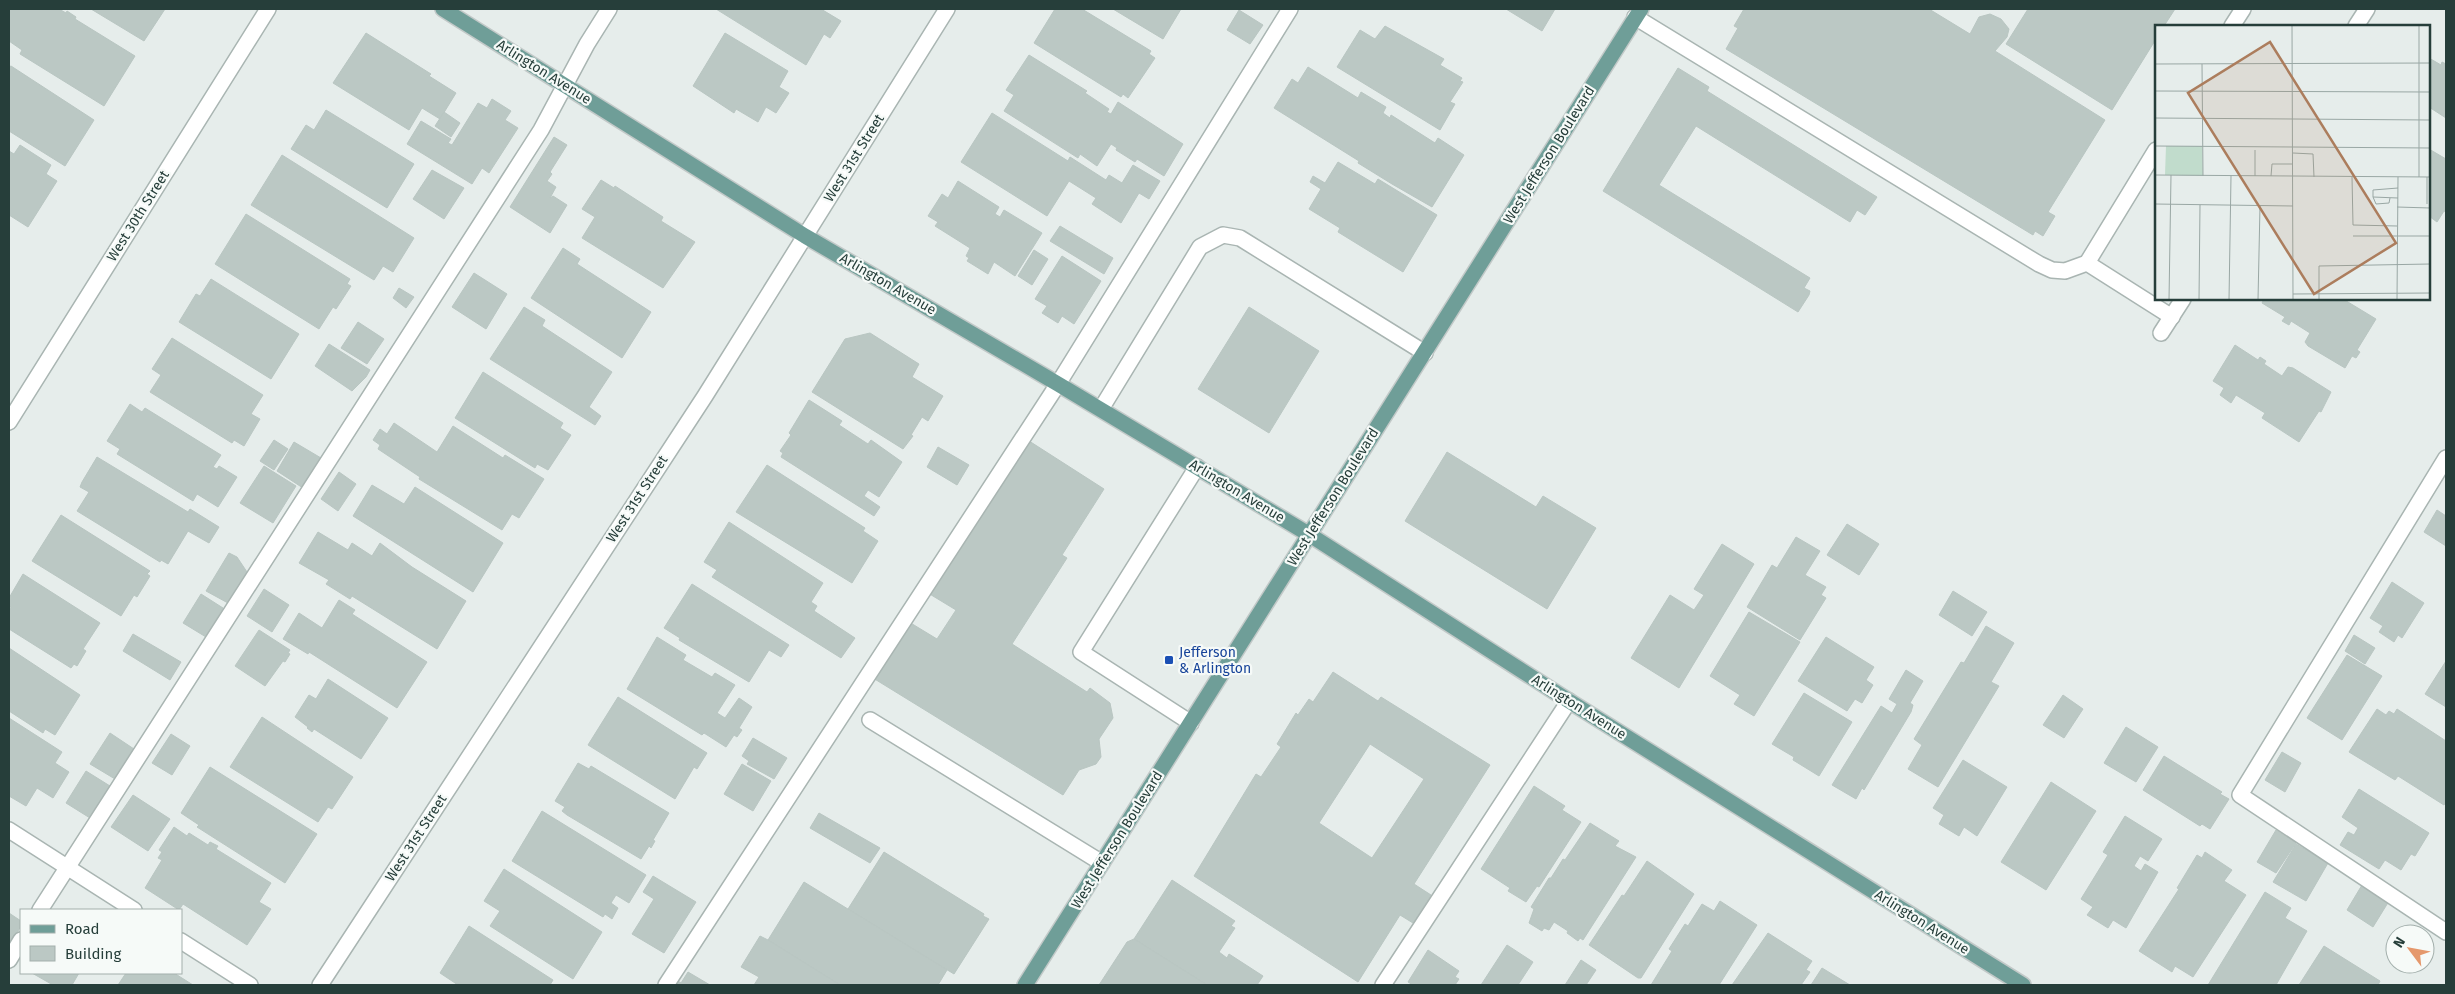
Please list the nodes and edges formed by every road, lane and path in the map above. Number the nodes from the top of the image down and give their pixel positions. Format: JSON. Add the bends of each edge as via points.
{"nodes":[{"id":1,"x":268,"y":9,"type":"edge"},
{"id":2,"x":443,"y":9,"type":"edge"},
{"id":3,"x":609,"y":9,"type":"edge"},
{"id":4,"x":947,"y":9,"type":"edge"},
{"id":5,"x":1290,"y":9,"type":"edge"},
{"id":6,"x":2243,"y":9,"type":"edge"},
{"id":7,"x":2367,"y":9,"type":"edge"},
{"id":8,"x":1638,"y":13,"type":"edge"},
{"id":9,"x":2233,"y":25,"type":"edge"},
{"id":10,"x":2357,"y":25,"type":"edge"},
{"id":11,"x":565,"y":86,"type":"junction"},
{"id":12,"x":2155,"y":152,"type":"edge"},
{"id":13,"x":805,"y":236,"type":"junction"},
{"id":14,"x":2087,"y":263,"type":"junction"},
{"id":15,"x":2182,"y":300,"type":"edge"},
{"id":16,"x":2172,"y":317,"type":"junction"},
{"id":17,"x":2162,"y":333,"type":"dead end"},
{"id":18,"x":1425,"y":354,"type":"junction"},
{"id":19,"x":1058,"y":384,"type":"junction"},
{"id":20,"x":1101,"y":409,"type":"junction"},
{"id":21,"x":9,"y":422,"type":"edge"},
{"id":22,"x":2446,"y":458,"type":"edge"},
{"id":23,"x":1197,"y":467,"type":"junction"},
{"id":24,"x":1310,"y":535,"type":"junction"},
{"id":25,"x":1569,"y":701,"type":"junction"},
{"id":26,"x":870,"y":720,"type":"dead end"},
{"id":27,"x":1191,"y":723,"type":"junction"},
{"id":28,"x":9,"y":830,"type":"edge"},
{"id":29,"x":1102,"y":863,"type":"junction"},
{"id":30,"x":68,"y":867,"type":"junction"},
{"id":31,"x":41,"y":909,"type":"edge"},
{"id":32,"x":132,"y":909,"type":"edge"},
{"id":33,"x":2446,"y":932,"type":"edge"},
{"id":34,"x":20,"y":942,"type":"edge"},
{"id":35,"x":182,"y":942,"type":"edge"},
{"id":36,"x":9,"y":960,"type":"edge"},
{"id":37,"x":250,"y":985,"type":"edge"},
{"id":38,"x":320,"y":985,"type":"edge"},
{"id":39,"x":666,"y":985,"type":"edge"},
{"id":40,"x":1025,"y":985,"type":"edge"},
{"id":41,"x":1383,"y":985,"type":"edge"},
{"id":42,"x":2023,"y":985,"type":"edge"}],
"edges":[{"from":1,"to":21,"type":"street","name":"West 30th Street"},
{"from":2,"to":11,"type":"main road","name":"Arlington Avenue"},
{"from":3,"to":11,"type":"street"},
{"from":4,"to":13,"type":"street","name":"West 31st Street"},
{"from":5,"to":19,"type":"street"},
{"from":6,"to":9,"type":"street"},
{"from":7,"to":10,"type":"street"},
{"from":8,"to":14,"type":"street","via":[[2038,264],[2065,271]]},
{"from":8,"to":18,"type":"main road","name":"West Jefferson Boulevard"},
{"from":11,"to":13,"type":"main road","name":"Arlington Avenue"},
{"from":11,"to":30,"type":"street","via":[[540,130]]},
{"from":12,"to":14,"type":"street"},
{"from":13,"to":19,"type":"main road","name":"Arlington Avenue"},
{"from":13,"to":38,"type":"street","name":"West 31st Street"},
{"from":14,"to":16,"type":"street"},
{"from":15,"to":16,"type":"street"},
{"from":16,"to":17,"type":"street"},
{"from":18,"to":20,"type":"street","via":[[1240,238],[1223,235],[1200,247]]},
{"from":18,"to":24,"type":"main road","name":"West Jefferson Boulevard"},
{"from":19,"to":20,"type":"main road","name":"Arlington Avenue"},
{"from":19,"to":39,"type":"street"},
{"from":20,"to":23,"type":"main road","name":"Arlington Avenue"},
{"from":22,"to":33,"type":"street","via":[[2240,795]]},
{"from":23,"to":24,"type":"main road","name":"Arlington Avenue"},
{"from":23,"to":27,"type":"street","via":[[1081,652]]},
{"from":24,"to":25,"type":"main road","name":"Arlington Avenue"},
{"from":24,"to":27,"type":"main road","name":"West Jefferson Boulevard"},
{"from":25,"to":41,"type":"street"},
{"from":25,"to":42,"type":"main road","name":"Arlington Avenue"},
{"from":26,"to":29,"type":"street"},
{"from":27,"to":29,"type":"main road","name":"West Jefferson Boulevard"},
{"from":28,"to":30,"type":"street"},
{"from":29,"to":40,"type":"main road","name":"West Jefferson Boulevard"},
{"from":30,"to":31,"type":"street"},
{"from":30,"to":32,"type":"street"},
{"from":34,"to":36,"type":"street"},
{"from":35,"to":37,"type":"street"}]}
